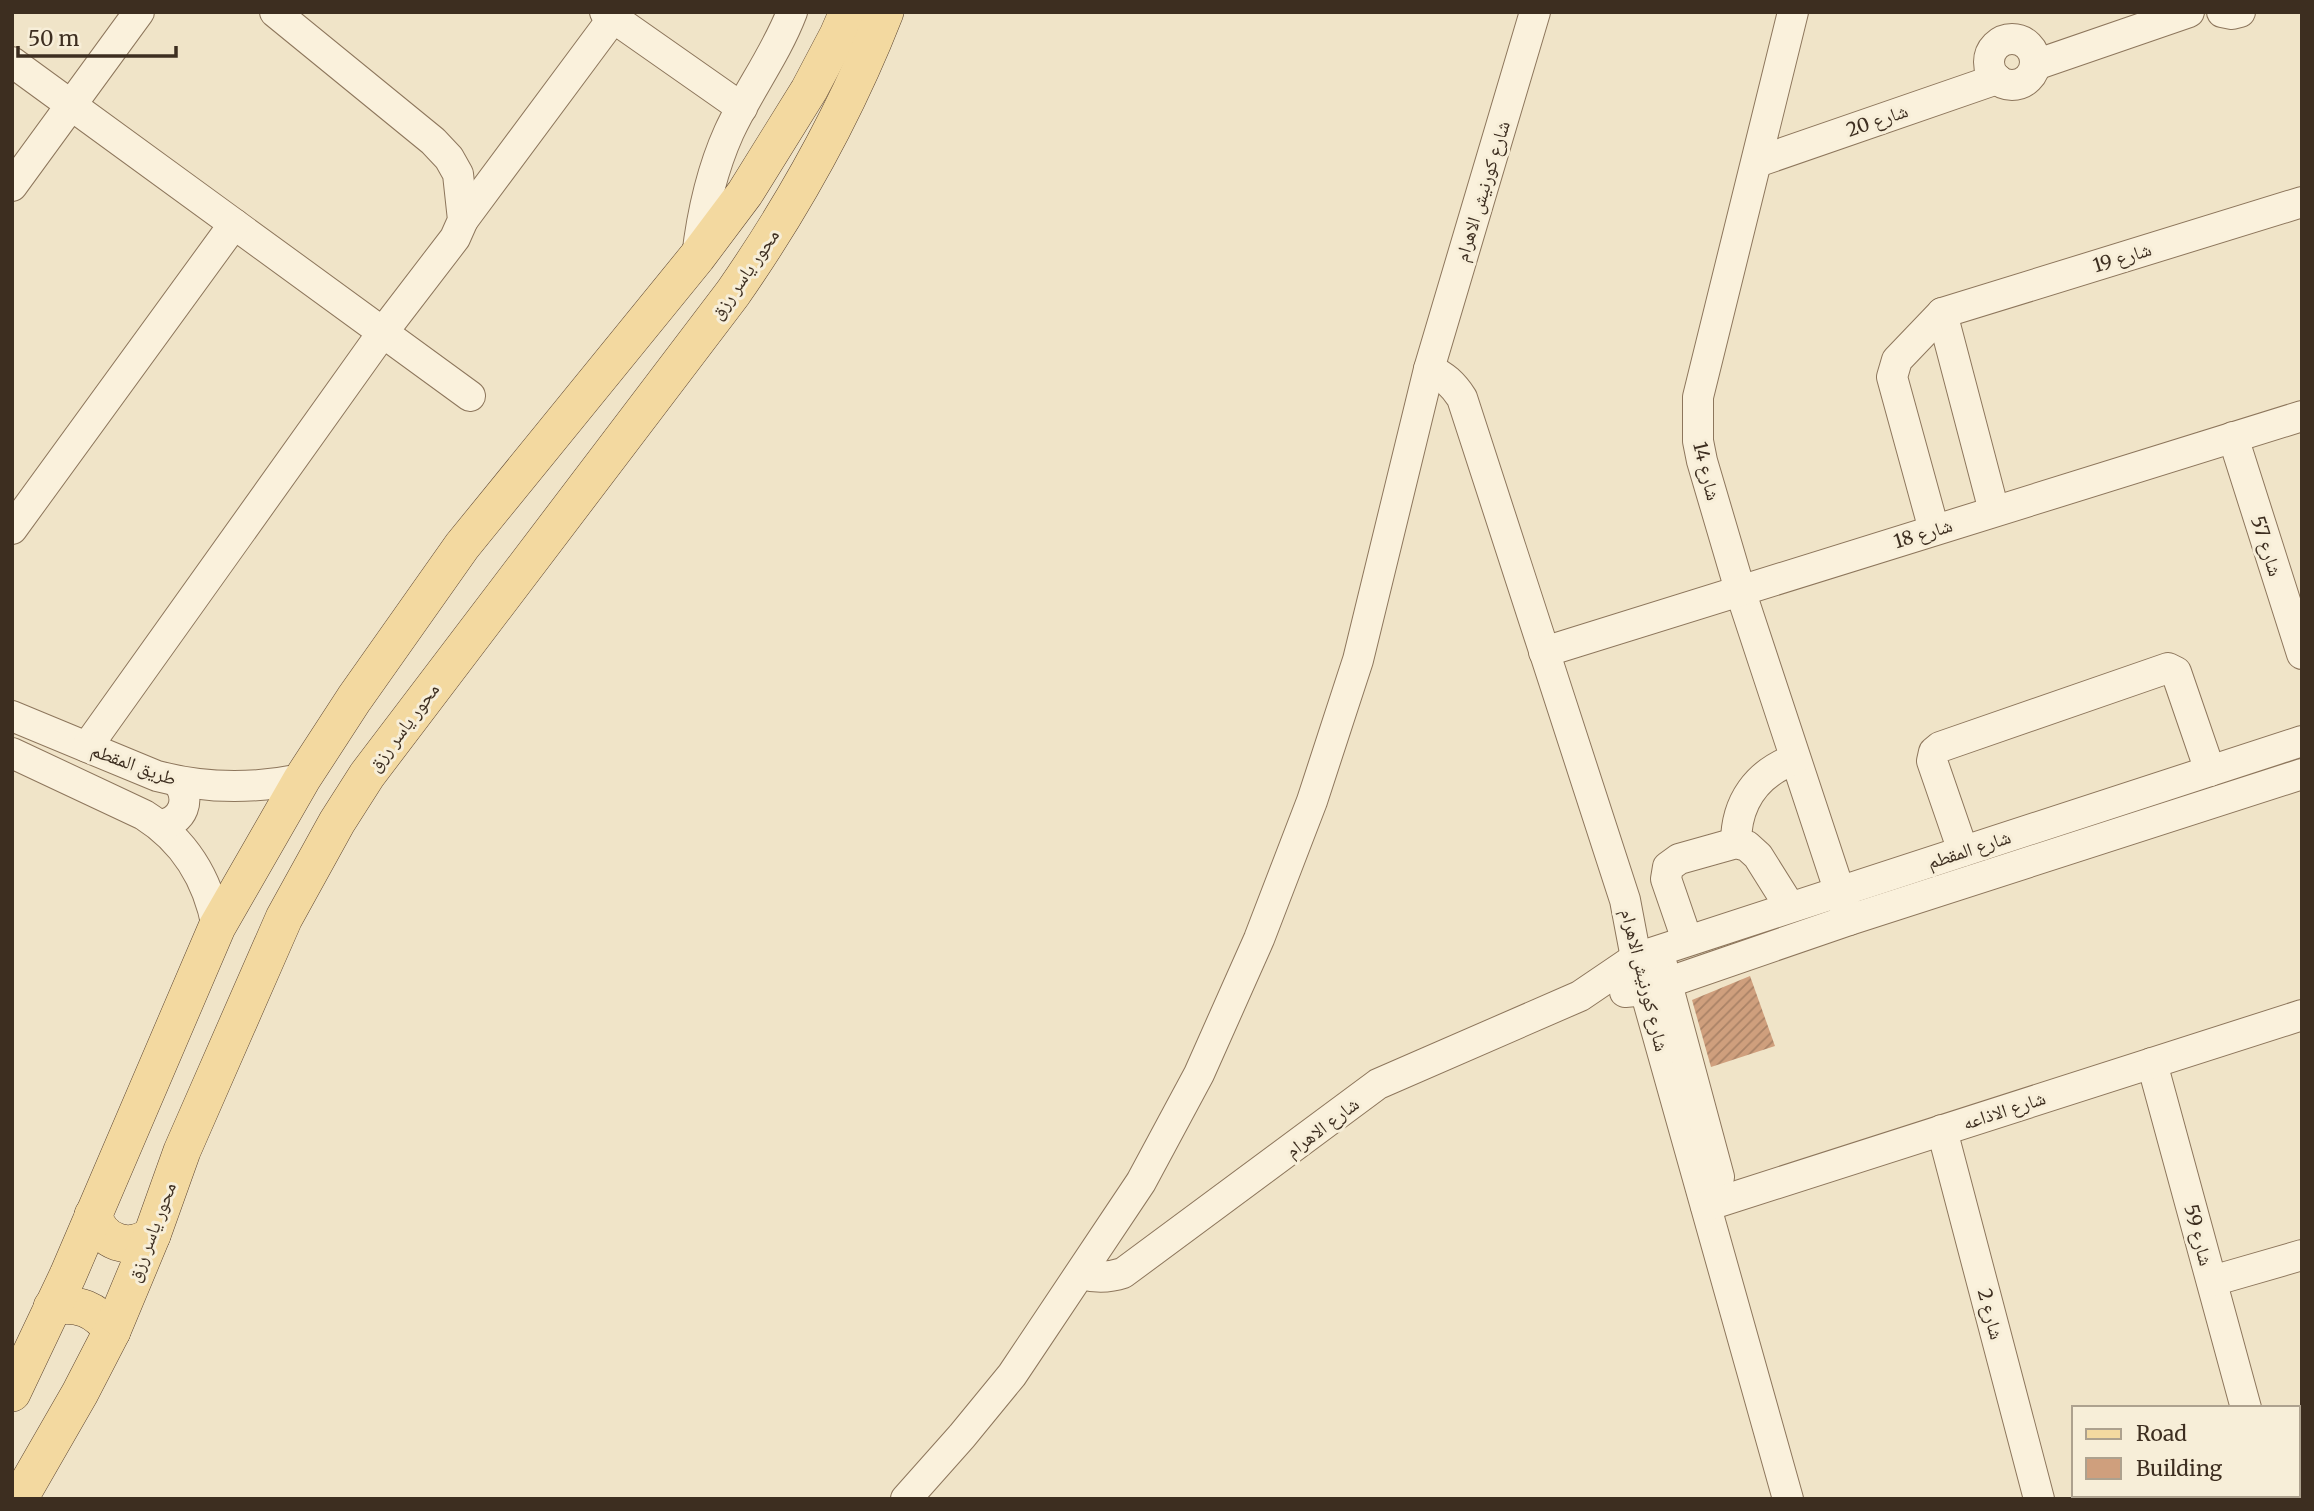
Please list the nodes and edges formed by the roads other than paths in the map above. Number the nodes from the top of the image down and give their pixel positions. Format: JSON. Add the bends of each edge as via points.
{"nodes":[{"id":1,"x":139,"y":12,"type":"edge"},
{"id":2,"x":275,"y":12,"type":"edge"},
{"id":3,"x":792,"y":12,"type":"edge"},
{"id":4,"x":848,"y":12,"type":"edge"},
{"id":5,"x":885,"y":12,"type":"edge"},
{"id":6,"x":1535,"y":12,"type":"edge"},
{"id":7,"x":1793,"y":12,"type":"edge"},
{"id":8,"x":2189,"y":12,"type":"edge"},
{"id":9,"x":2222,"y":12,"type":"edge"},
{"id":10,"x":2240,"y":12,"type":"edge"},
{"id":11,"x":609,"y":15,"type":"edge"},
{"id":12,"x":2008,"y":26,"type":"edge"},
{"id":13,"x":12,"y":62,"type":"edge"},
{"id":14,"x":2035,"y":65,"type":"junction"},
{"id":15,"x":1997,"y":79,"type":"junction"},
{"id":16,"x":71,"y":105,"type":"junction"},
{"id":17,"x":742,"y":108,"type":"junction"},
{"id":18,"x":1756,"y":162,"type":"junction"},
{"id":19,"x":12,"y":186,"type":"edge"},
{"id":20,"x":2302,"y":202,"type":"edge"},
{"id":21,"x":463,"y":220,"type":"junction"},
{"id":22,"x":234,"y":224,"type":"junction"},
{"id":23,"x":697,"y":257,"type":"junction"},
{"id":24,"x":1942,"y":313,"type":"junction"},
{"id":25,"x":383,"y":332,"type":"junction"},
{"id":26,"x":1429,"y":369,"type":"junction"},
{"id":27,"x":470,"y":396,"type":"dead end"},
{"id":28,"x":2302,"y":416,"type":"edge"},
{"id":29,"x":2232,"y":437,"type":"junction"},
{"id":30,"x":1994,"y":511,"type":"junction"},
{"id":31,"x":12,"y":529,"type":"edge"},
{"id":32,"x":1934,"y":530,"type":"junction"},
{"id":33,"x":1740,"y":590,"type":"junction"},
{"id":34,"x":1544,"y":652,"type":"junction"},
{"id":35,"x":2302,"y":654,"type":"edge"},
{"id":36,"x":12,"y":716,"type":"edge"},
{"id":37,"x":2302,"y":741,"type":"edge"},
{"id":38,"x":87,"y":747,"type":"junction"},
{"id":39,"x":12,"y":753,"type":"edge"},
{"id":40,"x":1795,"y":759,"type":"junction"},
{"id":41,"x":2210,"y":771,"type":"junction"},
{"id":42,"x":2302,"y":774,"type":"edge"},
{"id":43,"x":302,"y":779,"type":"junction"},
{"id":44,"x":177,"y":781,"type":"junction"},
{"id":45,"x":160,"y":825,"type":"junction"},
{"id":46,"x":1736,"y":843,"type":"junction"},
{"id":47,"x":1963,"y":851,"type":"junction"},
{"id":48,"x":1839,"y":891,"type":"junction"},
{"id":49,"x":1790,"y":907,"type":"junction"},
{"id":50,"x":1849,"y":920,"type":"junction"},
{"id":51,"x":217,"y":927,"type":"junction"},
{"id":52,"x":1687,"y":940,"type":"junction"},
{"id":53,"x":1646,"y":954,"type":"junction"},
{"id":54,"x":1656,"y":986,"type":"junction"},
{"id":55,"x":1580,"y":996,"type":"junction"},
{"id":56,"x":2302,"y":1015,"type":"edge"},
{"id":57,"x":2152,"y":1063,"type":"junction"},
{"id":58,"x":1942,"y":1130,"type":"junction"},
{"id":59,"x":1716,"y":1202,"type":"junction"},
{"id":60,"x":93,"y":1216,"type":"junction"},
{"id":61,"x":152,"y":1235,"type":"junction"},
{"id":62,"x":2302,"y":1255,"type":"edge"},
{"id":63,"x":1081,"y":1274,"type":"junction"},
{"id":64,"x":2212,"y":1281,"type":"junction"},
{"id":65,"x":52,"y":1307,"type":"junction"},
{"id":66,"x":112,"y":1331,"type":"junction"},
{"id":67,"x":12,"y":1393,"type":"edge"},
{"id":68,"x":2245,"y":1406,"type":"edge"},
{"id":69,"x":19,"y":1499,"type":"edge"},
{"id":70,"x":906,"y":1499,"type":"edge"},
{"id":71,"x":1788,"y":1499,"type":"edge"},
{"id":72,"x":1805,"y":1499,"type":"edge"},
{"id":73,"x":2039,"y":1499,"type":"edge"}],
"edges":[{"from":1,"to":16,"type":"street"},
{"from":2,"to":21,"type":"street","via":[[449,158],[457,174]]},
{"from":3,"to":17,"type":"street"},
{"from":4,"to":23,"type":"main road","via":[[809,90],[745,193]]},
{"from":5,"to":61,"type":"main road","name":"محور ياسر رزق","via":[[823,148],[765,246],[337,821],[284,918],[182,1151]]},
{"from":6,"to":26,"type":"street","name":"شارع كورنيش الاهرام"},
{"from":7,"to":18,"type":"street","name":"شارع 14"},
{"from":8,"to":14,"type":"street"},
{"from":9,"to":10,"type":"street"},
{"from":11,"to":17,"type":"street"},
{"from":11,"to":21,"type":"street"},
{"from":12,"to":14,"type":"street","via":[[2033,52]]},
{"from":12,"to":15,"type":"street","via":[[1991,54],[1990,67]]},
{"from":13,"to":16,"type":"street"},
{"from":14,"to":15,"type":"street","name":"شارع 20","via":[[2023,82],[2010,85]]},
{"from":15,"to":18,"type":"street","name":"شارع 20"},
{"from":16,"to":19,"type":"street"},
{"from":16,"to":22,"type":"street"},
{"from":17,"to":23,"type":"street","via":[[708,193]]},
{"from":18,"to":33,"type":"street","name":"شارع 14","via":[[1696,419],[1702,461]]},
{"from":20,"to":24,"type":"street","name":"شارع 19"},
{"from":21,"to":25,"type":"street","via":[[455,238]]},
{"from":22,"to":25,"type":"street"},
{"from":22,"to":31,"type":"street"},
{"from":23,"to":43,"type":"main road","via":[[462,546]]},
{"from":24,"to":30,"type":"street"},
{"from":24,"to":32,"type":"street","name":"شارع 19","via":[[1897,359],[1892,377]]},
{"from":25,"to":27,"type":"street"},
{"from":25,"to":38,"type":"street"},
{"from":26,"to":34,"type":"street","name":"شارع كورنيش الاهرام","via":[[1448,380],[1462,398]]},
{"from":26,"to":63,"type":"street","name":"شارع كورنيش الاهرام","via":[[1358,660],[1287,870],[1230,1007],[1171,1129]]},
{"from":28,"to":29,"type":"street","name":"شارع 18"},
{"from":29,"to":30,"type":"street","name":"شارع 18"},
{"from":29,"to":35,"type":"street","name":"شارع 57"},
{"from":30,"to":32,"type":"street","name":"شارع 18"},
{"from":32,"to":33,"type":"street","name":"شارع 18"},
{"from":33,"to":34,"type":"street","name":"شارع 18"},
{"from":33,"to":40,"type":"street","name":"شارع 14"},
{"from":34,"to":53,"type":"street","name":"شارع كورنيش الاهرام"},
{"from":36,"to":38,"type":"street","name":"طريق المقطم"},
{"from":37,"to":41,"type":"street","name":"شارع المقطم"},
{"from":38,"to":44,"type":"street","name":"طريق المقطم"},
{"from":39,"to":45,"type":"street","name":"طريق المقطم"},
{"from":40,"to":46,"type":"street","via":[[1770,771],[1751,790],[1739,816]]},
{"from":40,"to":48,"type":"street","name":"شارع 14"},
{"from":41,"to":47,"type":"street","name":"شارع المقطم"},
{"from":41,"to":47,"type":"street","via":[[2176,672],[2168,668],[1934,752],[1932,761]]},
{"from":42,"to":50,"type":"street","name":"شارع المقطم"},
{"from":43,"to":44,"type":"street","name":"طريق المقطم","via":[[246,788]]},
{"from":43,"to":51,"type":"main road"},
{"from":44,"to":45,"type":"street","via":[[184,794],[183,809],[174,821]]},
{"from":45,"to":51,"type":"street","name":"طريق المقطم","via":[[197,867]]},
{"from":46,"to":49,"type":"street","via":[[1758,856]]},
{"from":46,"to":52,"type":"street","via":[[1679,859],[1668,867],[1666,879]]},
{"from":47,"to":48,"type":"street","name":"شارع المقطم"},
{"from":48,"to":49,"type":"street","name":"شارع المقطم"},
{"from":48,"to":50,"type":"street","name":"شارع 14"},
{"from":49,"to":52,"type":"street","name":"شارع المقطم"},
{"from":50,"to":54,"type":"street","name":"شارع المقطم"},
{"from":51,"to":60,"type":"main road"},
{"from":52,"to":53,"type":"street","name":"شارع المقطم"},
{"from":53,"to":54,"type":"street","name":"شارع كورنيش الاهرام"},
{"from":53,"to":55,"type":"street","name":"شارع الاهرام"},
{"from":54,"to":55,"type":"street","name":"شارع الاهرام"},
{"from":54,"to":59,"type":"street","name":"شارع كورنيش الاهرام"},
{"from":55,"to":63,"type":"street","name":"شارع الاهرام","via":[[1378,1084],[1135,1266],[1109,1277]]},
{"from":56,"to":57,"type":"street","name":"شارع الاذاعه"},
{"from":57,"to":58,"type":"street","name":"شارع الاذاعه"},
{"from":57,"to":64,"type":"street","name":"شارع 59"},
{"from":58,"to":59,"type":"street","name":"شارع الاذاعه"},
{"from":58,"to":73,"type":"street","name":"شارع 2"},
{"from":59,"to":71,"type":"street","name":"شارع كورنيش الاهرام"},
{"from":59,"to":72,"type":"street","name":"شارع كورنيش الاهرام"},
{"from":60,"to":61,"type":"main road","via":[[102,1233],[118,1242],[136,1243]]},
{"from":60,"to":65,"type":"main road"},
{"from":61,"to":66,"type":"main road","name":"محور ياسر رزق"},
{"from":62,"to":64,"type":"street"},
{"from":63,"to":70,"type":"street","name":"شارع كورنيش الاهرام","via":[[996,1396]]},
{"from":64,"to":68,"type":"street","name":"شارع 59"},
{"from":65,"to":66,"type":"main road","via":[[86,1308]]},
{"from":65,"to":67,"type":"main road"},
{"from":66,"to":69,"type":"main road","name":"محور ياسر رزق"}]}
